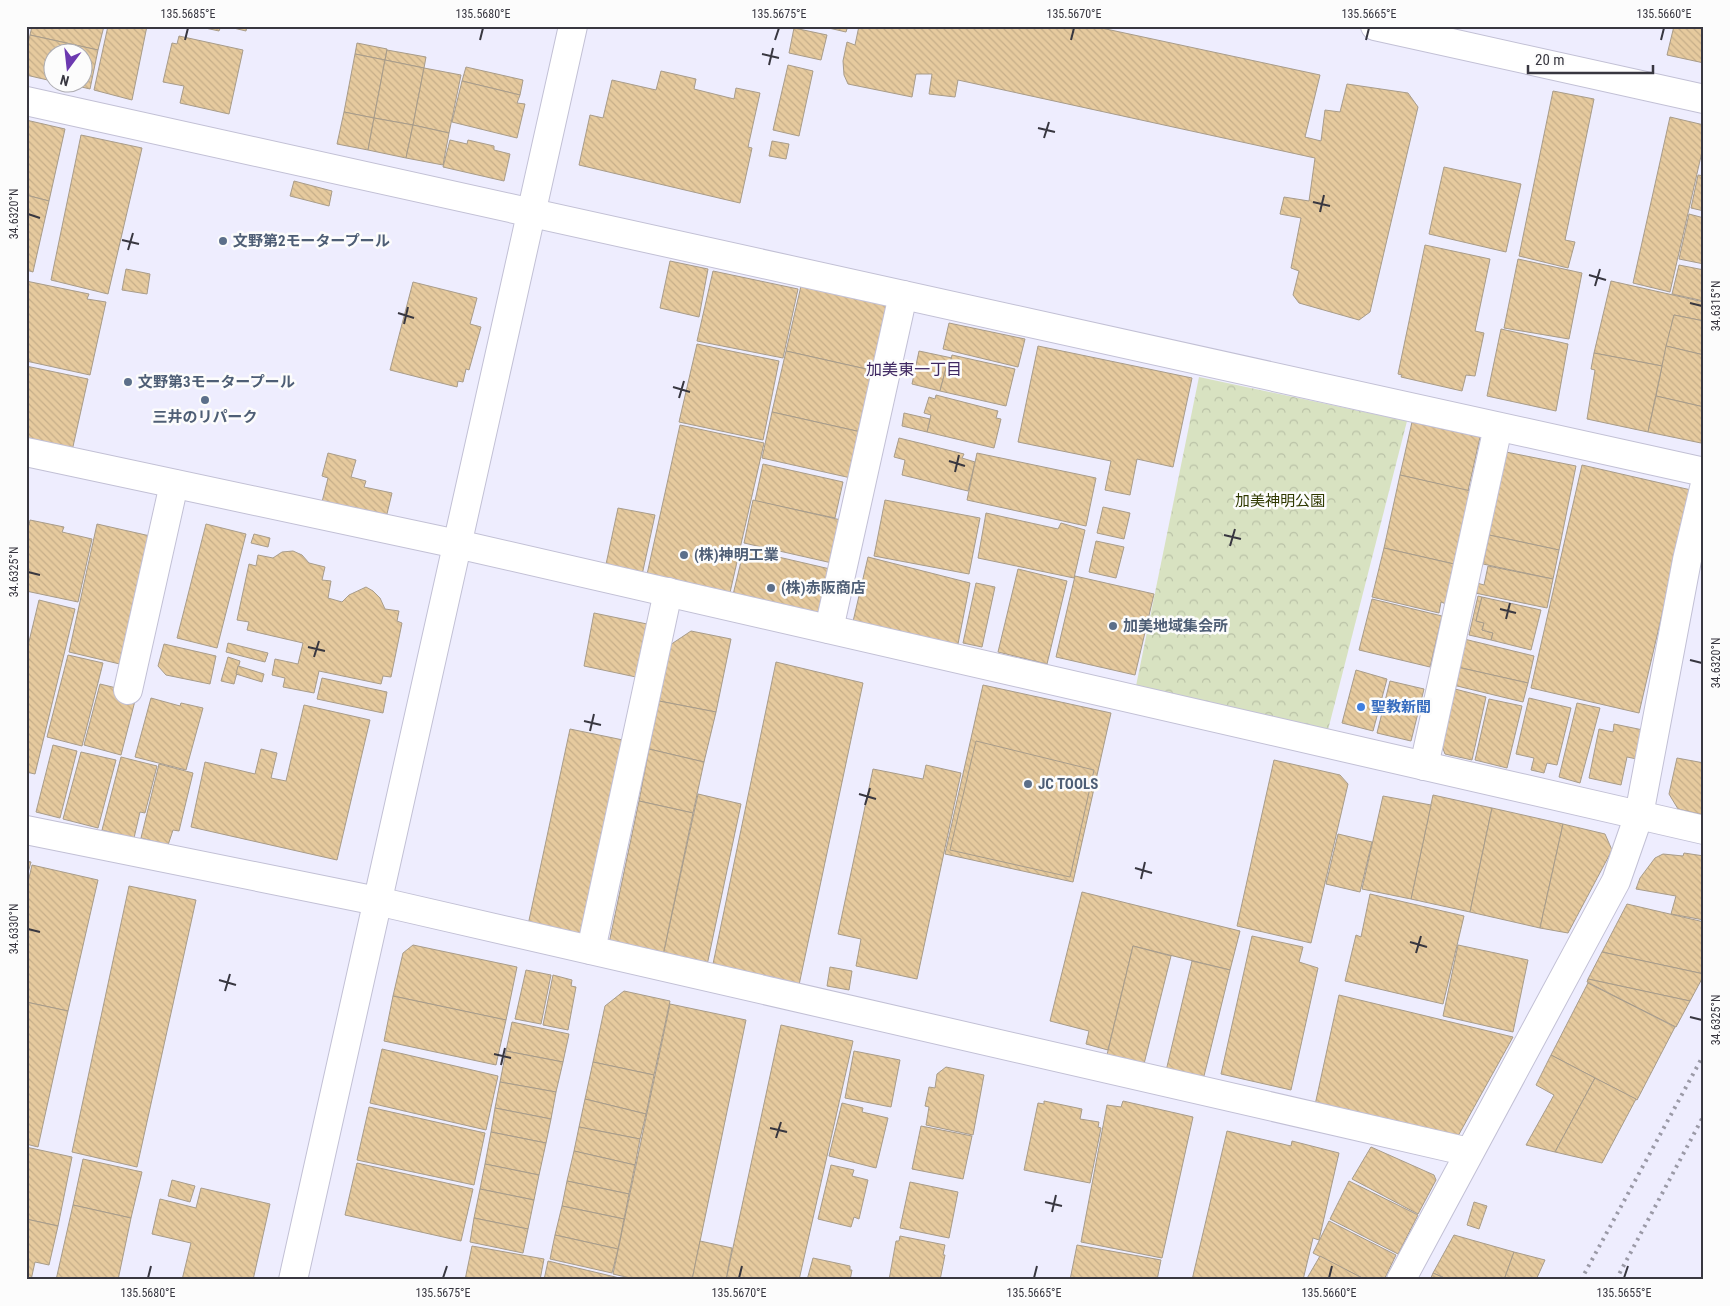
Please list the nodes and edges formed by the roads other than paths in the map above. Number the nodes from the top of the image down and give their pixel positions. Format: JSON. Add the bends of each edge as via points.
{"nodes":[{"id":1,"x":573,"y":26,"type":"edge"},
{"id":2,"x":1375,"y":26,"type":"edge"},
{"id":3,"x":1704,"y":99,"type":"edge"},
{"id":4,"x":26,"y":101,"type":"edge"},
{"id":5,"x":531,"y":213,"type":"junction"},
{"id":6,"x":903,"y":295,"type":"junction"},
{"id":7,"x":1498,"y":427,"type":"junction"},
{"id":8,"x":26,"y":452,"type":"edge"},
{"id":9,"x":1704,"y":472,"type":"edge"},
{"id":10,"x":174,"y":484,"type":"junction"},
{"id":11,"x":1704,"y":488,"type":"edge"},
{"id":12,"x":457,"y":544,"type":"junction"},
{"id":13,"x":668,"y":592,"type":"junction"},
{"id":14,"x":829,"y":629,"type":"junction"},
{"id":15,"x":128,"y":690,"type":"dead end"},
{"id":16,"x":1424,"y":766,"type":"junction"},
{"id":17,"x":1639,"y":815,"type":"junction"},
{"id":18,"x":26,"y":830,"type":"edge"},
{"id":19,"x":1704,"y":830,"type":"edge"},
{"id":20,"x":377,"y":901,"type":"junction"},
{"id":21,"x":590,"y":950,"type":"junction"},
{"id":22,"x":1470,"y":1152,"type":"junction"},
{"id":23,"x":293,"y":1280,"type":"edge"},
{"id":24,"x":1401,"y":1280,"type":"edge"}],
"edges":[{"from":1,"to":5,"type":"street"},
{"from":2,"to":3,"type":"street"},
{"from":4,"to":5,"type":"street"},
{"from":5,"to":6,"type":"street"},
{"from":5,"to":12,"type":"street"},
{"from":6,"to":7,"type":"street"},
{"from":6,"to":14,"type":"street"},
{"from":7,"to":9,"type":"street"},
{"from":7,"to":16,"type":"street"},
{"from":8,"to":10,"type":"street"},
{"from":10,"to":12,"type":"street"},
{"from":10,"to":15,"type":"street"},
{"from":11,"to":17,"type":"street","via":[[1687,560]]},
{"from":12,"to":13,"type":"street"},
{"from":12,"to":20,"type":"street"},
{"from":13,"to":14,"type":"street"},
{"from":13,"to":21,"type":"street"},
{"from":14,"to":16,"type":"street"},
{"from":16,"to":17,"type":"street"},
{"from":17,"to":19,"type":"street"},
{"from":17,"to":22,"type":"street","via":[[1616,881]]},
{"from":18,"to":20,"type":"street"},
{"from":20,"to":21,"type":"street"},
{"from":20,"to":23,"type":"street"},
{"from":21,"to":22,"type":"street"},
{"from":22,"to":24,"type":"street"}]}
